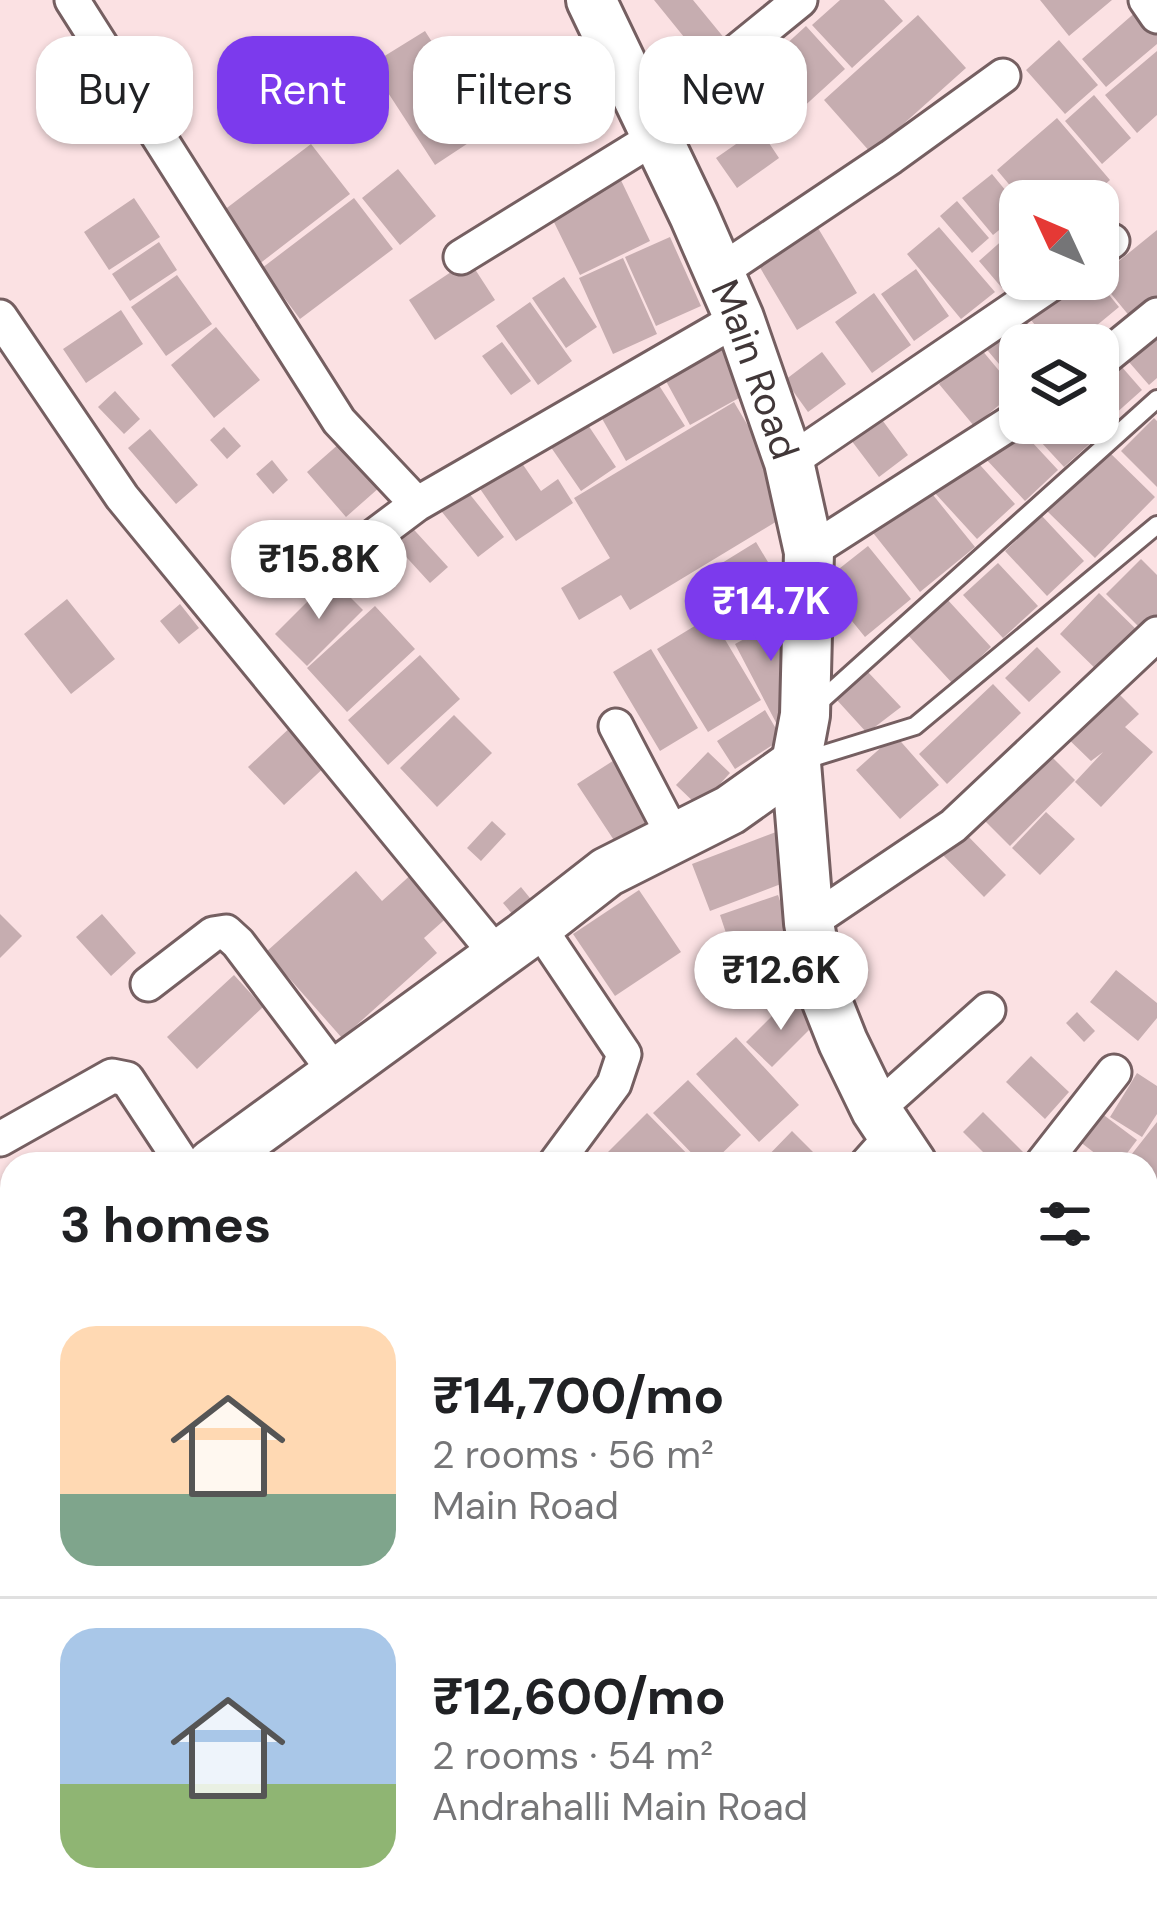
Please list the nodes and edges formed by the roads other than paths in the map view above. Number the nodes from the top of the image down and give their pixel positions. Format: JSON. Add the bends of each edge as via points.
{"nodes":[{"id":1,"x":72,"y":0,"type":"edge"},
{"id":2,"x":591,"y":0,"type":"edge"},
{"id":3,"x":800,"y":0,"type":"edge"},
{"id":4,"x":1146,"y":0,"type":"edge"},
{"id":5,"x":1157,"y":16,"type":"edge"},
{"id":6,"x":759,"y":36,"type":"edge"},
{"id":7,"x":1004,"y":76,"type":"dead end"},
{"id":8,"x":639,"y":100,"type":"edge"},
{"id":9,"x":639,"y":138,"type":"edge"},
{"id":10,"x":660,"y":144,"type":"edge"},
{"id":11,"x":461,"y":256,"type":"dead end"},
{"id":12,"x":718,"y":273,"type":"junction"},
{"id":13,"x":1027,"y":300,"type":"edge"},
{"id":14,"x":1157,"y":315,"type":"edge"},
{"id":15,"x":0,"y":317,"type":"edge"},
{"id":16,"x":739,"y":318,"type":"junction"},
{"id":17,"x":1119,"y":346,"type":"edge"},
{"id":18,"x":1157,"y":399,"type":"edge"},
{"id":19,"x":999,"y":430,"type":"edge"},
{"id":20,"x":789,"y":462,"type":"junction"},
{"id":21,"x":417,"y":504,"type":"junction"},
{"id":22,"x":1157,"y":525,"type":"edge"},
{"id":23,"x":809,"y":552,"type":"junction"},
{"id":24,"x":350,"y":555,"type":"dead end"},
{"id":25,"x":1157,"y":634,"type":"edge"},
{"id":26,"x":806,"y":715,"type":"junction"},
{"id":27,"x":616,"y":726,"type":"dead end"},
{"id":28,"x":796,"y":763,"type":"junction"},
{"id":29,"x":674,"y":837,"type":"junction"},
{"id":30,"x":809,"y":923,"type":"junction"},
{"id":31,"x":538,"y":926,"type":"junction"},
{"id":32,"x":498,"y":956,"type":"junction"},
{"id":33,"x":148,"y":984,"type":"dead end"},
{"id":34,"x":988,"y":1010,"type":"dead end"},
{"id":35,"x":1114,"y":1072,"type":"dead end"},
{"id":36,"x":336,"y":1073,"type":"junction"},
{"id":37,"x":0,"y":1138,"type":"edge"},
{"id":38,"x":887,"y":1143,"type":"edge"},
{"id":39,"x":175,"y":1152,"type":"edge"},
{"id":40,"x":228,"y":1152,"type":"edge"},
{"id":41,"x":564,"y":1152,"type":"edge"},
{"id":42,"x":1051,"y":1152,"type":"edge"}],
"edges":[{"from":1,"to":21,"type":"street","via":[[339,421]]},
{"from":2,"to":8,"type":"main road","name":"Main Road"},
{"from":3,"to":6,"type":"street"},
{"from":4,"to":5,"type":"street"},
{"from":7,"to":12,"type":"street"},
{"from":9,"to":11,"type":"street"},
{"from":10,"to":12,"type":"main road","name":"Main Road"},
{"from":12,"to":16,"type":"main road","name":"Main Road"},
{"from":13,"to":20,"type":"street"},
{"from":14,"to":17,"type":"street"},
{"from":15,"to":32,"type":"street","via":[[122,497]]},
{"from":16,"to":20,"type":"main road","name":"Main Road"},
{"from":16,"to":21,"type":"street"},
{"from":18,"to":26,"type":"lane"},
{"from":19,"to":23,"type":"street"},
{"from":20,"to":23,"type":"main road","name":"Main Road"},
{"from":21,"to":24,"type":"street"},
{"from":22,"to":28,"type":"lane","via":[[915,726]]},
{"from":23,"to":26,"type":"main road","name":"Main Road"},
{"from":25,"to":30,"type":"street","via":[[953,826]]},
{"from":26,"to":28,"type":"main road","name":"Main Road"},
{"from":27,"to":29,"type":"street"},
{"from":28,"to":29,"type":"main road"},
{"from":28,"to":30,"type":"main road","name":"Main Road"},
{"from":29,"to":31,"type":"main road","via":[[608,872]]},
{"from":30,"to":38,"type":"main road","name":"Main Road","via":[[820,984]]},
{"from":31,"to":32,"type":"main road"},
{"from":31,"to":41,"type":"street","via":[[624,1054],[614,1084]]},
{"from":32,"to":36,"type":"main road"},
{"from":33,"to":36,"type":"street","via":[[226,932]]},
{"from":34,"to":38,"type":"street"},
{"from":35,"to":42,"type":"street"},
{"from":36,"to":40,"type":"main road"},
{"from":37,"to":39,"type":"street","via":[[112,1076],[127,1079]]}]}
